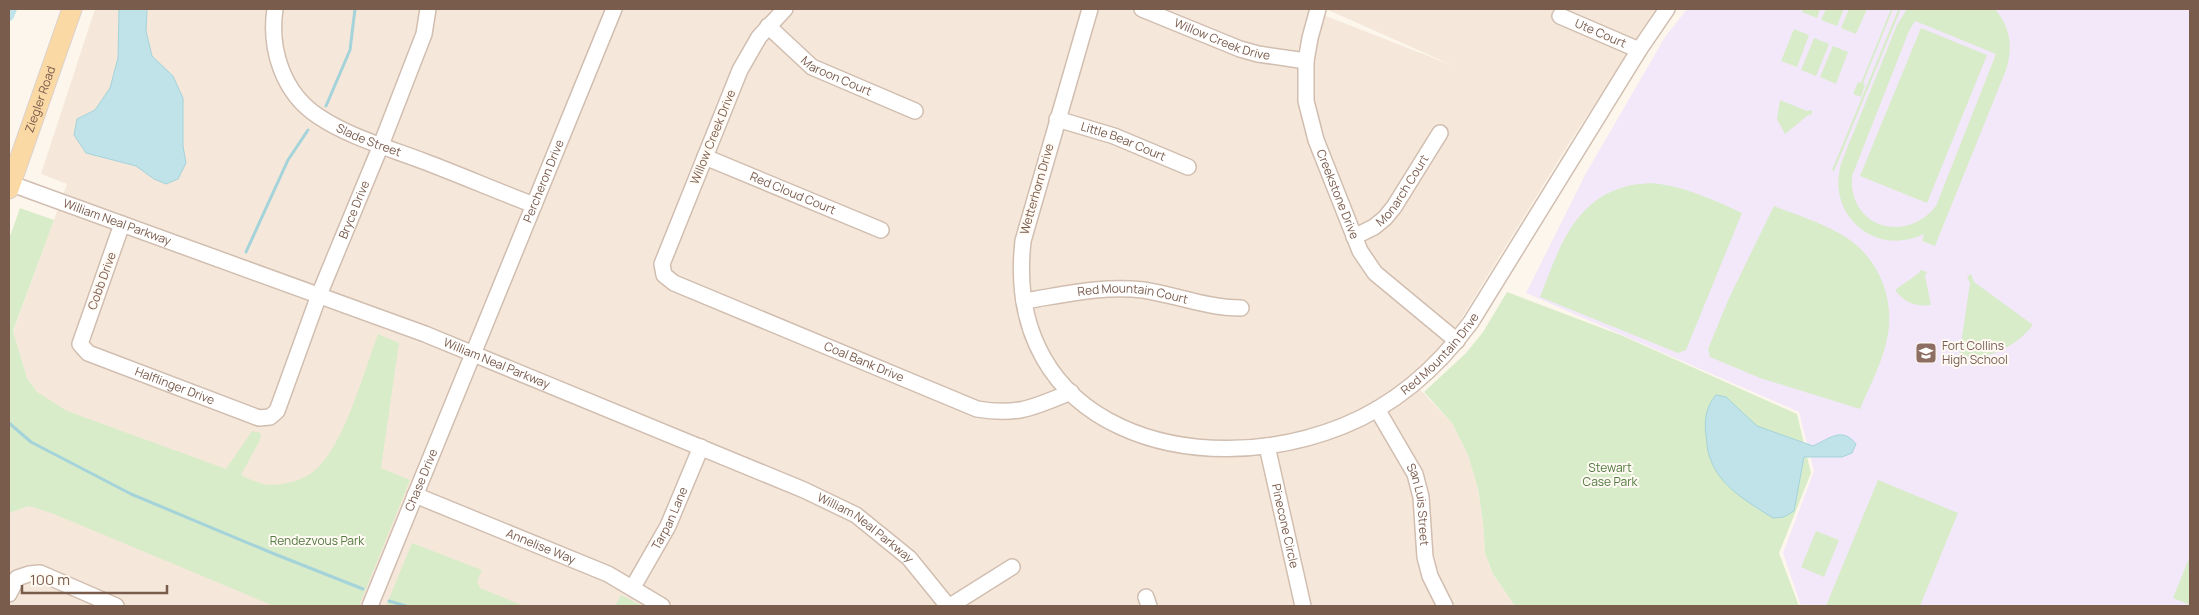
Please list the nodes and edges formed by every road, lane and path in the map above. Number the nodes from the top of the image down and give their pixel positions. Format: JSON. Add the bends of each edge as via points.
{"nodes":[{"id":1,"x":72,"y":9,"type":"edge"},
{"id":2,"x":275,"y":9,"type":"edge"},
{"id":3,"x":428,"y":9,"type":"edge"},
{"id":4,"x":614,"y":9,"type":"edge"},
{"id":5,"x":785,"y":9,"type":"edge"},
{"id":6,"x":1090,"y":9,"type":"edge"},
{"id":7,"x":1142,"y":9,"type":"edge"},
{"id":8,"x":1318,"y":9,"type":"edge"},
{"id":9,"x":1667,"y":9,"type":"edge"},
{"id":10,"x":1560,"y":16,"type":"dead end"},
{"id":11,"x":768,"y":26,"type":"junction"},
{"id":12,"x":1639,"y":50,"type":"junction"},
{"id":13,"x":1306,"y":61,"type":"junction"},
{"id":14,"x":914,"y":111,"type":"dead end"},
{"id":15,"x":1057,"y":119,"type":"junction"},
{"id":16,"x":1440,"y":133,"type":"dead end"},
{"id":17,"x":381,"y":145,"type":"junction"},
{"id":18,"x":705,"y":157,"type":"junction"},
{"id":19,"x":1188,"y":167,"type":"dead end"},
{"id":20,"x":9,"y":185,"type":"edge"},
{"id":21,"x":534,"y":205,"type":"junction"},
{"id":22,"x":122,"y":224,"type":"junction"},
{"id":23,"x":881,"y":230,"type":"dead end"},
{"id":24,"x":1354,"y":237,"type":"junction"},
{"id":25,"x":664,"y":275,"type":"joint"},
{"id":26,"x":319,"y":295,"type":"junction"},
{"id":27,"x":1024,"y":301,"type":"junction"},
{"id":28,"x":1241,"y":308,"type":"dead end"},
{"id":29,"x":81,"y":338,"type":"joint"},
{"id":30,"x":1457,"y":341,"type":"junction"},
{"id":31,"x":474,"y":353,"type":"junction"},
{"id":32,"x":1071,"y":392,"type":"junction"},
{"id":33,"x":1378,"y":409,"type":"junction"},
{"id":34,"x":277,"y":411,"type":"joint"},
{"id":35,"x":1267,"y":446,"type":"junction"},
{"id":36,"x":702,"y":447,"type":"junction"},
{"id":37,"x":415,"y":495,"type":"junction"},
{"id":38,"x":1012,"y":567,"type":"dead end"},
{"id":39,"x":633,"y":588,"type":"junction"},
{"id":40,"x":9,"y":594,"type":"edge"},
{"id":41,"x":116,"y":606,"type":"edge"},
{"id":42,"x":370,"y":606,"type":"edge"},
{"id":43,"x":662,"y":606,"type":"edge"},
{"id":44,"x":949,"y":606,"type":"edge"},
{"id":45,"x":1303,"y":606,"type":"edge"},
{"id":46,"x":1445,"y":606,"type":"edge"}],
"edges":[{"from":1,"to":20,"type":"main road","name":"Ziegler Road"},
{"from":2,"to":17,"type":"street","name":"Slade Street","via":[[276,52],[289,86],[317,116]]},
{"from":3,"to":17,"type":"street","name":"Bryce Drive","via":[[424,34]]},
{"from":4,"to":21,"type":"street","name":"Percheron Drive"},
{"from":5,"to":11,"type":"street","name":"Willow Creek Drive"},
{"from":6,"to":15,"type":"street","name":"Wetterhorn Drive"},
{"from":7,"to":13,"type":"street","name":"Willow Creek Drive","via":[[1240,49]]},
{"from":8,"to":13,"type":"street","name":"Creekstone Drive"},
{"from":9,"to":12,"type":"street","name":"Red Mountain Drive"},
{"from":10,"to":12,"type":"street","name":"Ute Court"},
{"from":11,"to":14,"type":"street","name":"Maroon Court","via":[[812,67]]},
{"from":11,"to":18,"type":"street","name":"Willow Creek Drive","via":[[740,70]]},
{"from":12,"to":30,"type":"street","name":"Red Mountain Drive"},
{"from":13,"to":24,"type":"street","name":"Creekstone Drive","via":[[1306,101],[1310,120]]},
{"from":15,"to":19,"type":"street","name":"Little Bear Court","via":[[1114,136]]},
{"from":15,"to":27,"type":"street","name":"Wetterhorn Drive","via":[[1023,241]]},
{"from":16,"to":24,"type":"street","name":"Monarch Court","via":[[1385,218]]},
{"from":17,"to":21,"type":"street","name":"Slade Street"},
{"from":17,"to":26,"type":"street","name":"Bryce Drive"},
{"from":18,"to":23,"type":"street","name":"Red Cloud Court"},
{"from":18,"to":25,"type":"street","name":"Willow Creek Drive","via":[[662,264]]},
{"from":20,"to":22,"type":"street","name":"William Neal Parkway"},
{"from":21,"to":31,"type":"street","name":"Percheron Drive"},
{"from":22,"to":26,"type":"street","name":"William Neal Parkway"},
{"from":22,"to":29,"type":"street","name":"Cobb Drive"},
{"from":24,"to":30,"type":"street","name":"Creekstone Drive","via":[[1375,273]]},
{"from":25,"to":32,"type":"street","name":"Coal Bank Drive","via":[[674,284],[977,409],[995,412],[1023,410]]},
{"from":26,"to":31,"type":"street","name":"William Neal Parkway"},
{"from":26,"to":34,"type":"street","name":"Bryce Drive"},
{"from":27,"to":28,"type":"street","name":"Red Mountain Court","via":[[1111,289],[1141,290],[1219,308]]},
{"from":27,"to":32,"type":"street","name":"Wetterhorn Drive","via":[[1038,346],[1057,377]]},
{"from":29,"to":34,"type":"street","name":"Halflinger Drive","via":[[80,344],[88,353],[259,418],[270,418]]},
{"from":30,"to":33,"type":"street","name":"Red Mountain Drive","via":[[1413,384]]},
{"from":31,"to":36,"type":"street","name":"William Neal Parkway"},
{"from":31,"to":37,"type":"street","name":"Chase Drive"},
{"from":32,"to":35,"type":"street","name":"Red Mountain Drive","via":[[1101,416],[1151,439],[1227,450]]},
{"from":33,"to":35,"type":"street","name":"Red Mountain Drive","via":[[1343,426]]},
{"from":33,"to":46,"type":"street","name":"San Luis Street","via":[[1415,474],[1421,497],[1425,557],[1430,576]]},
{"from":35,"to":45,"type":"street","name":"Pinecone Circle"},
{"from":36,"to":39,"type":"street","name":"Tarpan Lane","via":[[668,526]]},
{"from":36,"to":44,"type":"street","name":"William Neal Parkway","via":[[856,515],[909,558]]},
{"from":37,"to":39,"type":"street","name":"Annelise Way","via":[[570,558]]},
{"from":37,"to":42,"type":"street","name":"Chase Drive"},
{"from":38,"to":44,"type":"street"},
{"from":39,"to":43,"type":"street","name":"Annelise Way"},
{"from":40,"to":41,"type":"street","via":[[17,578],[40,573]]}]}
